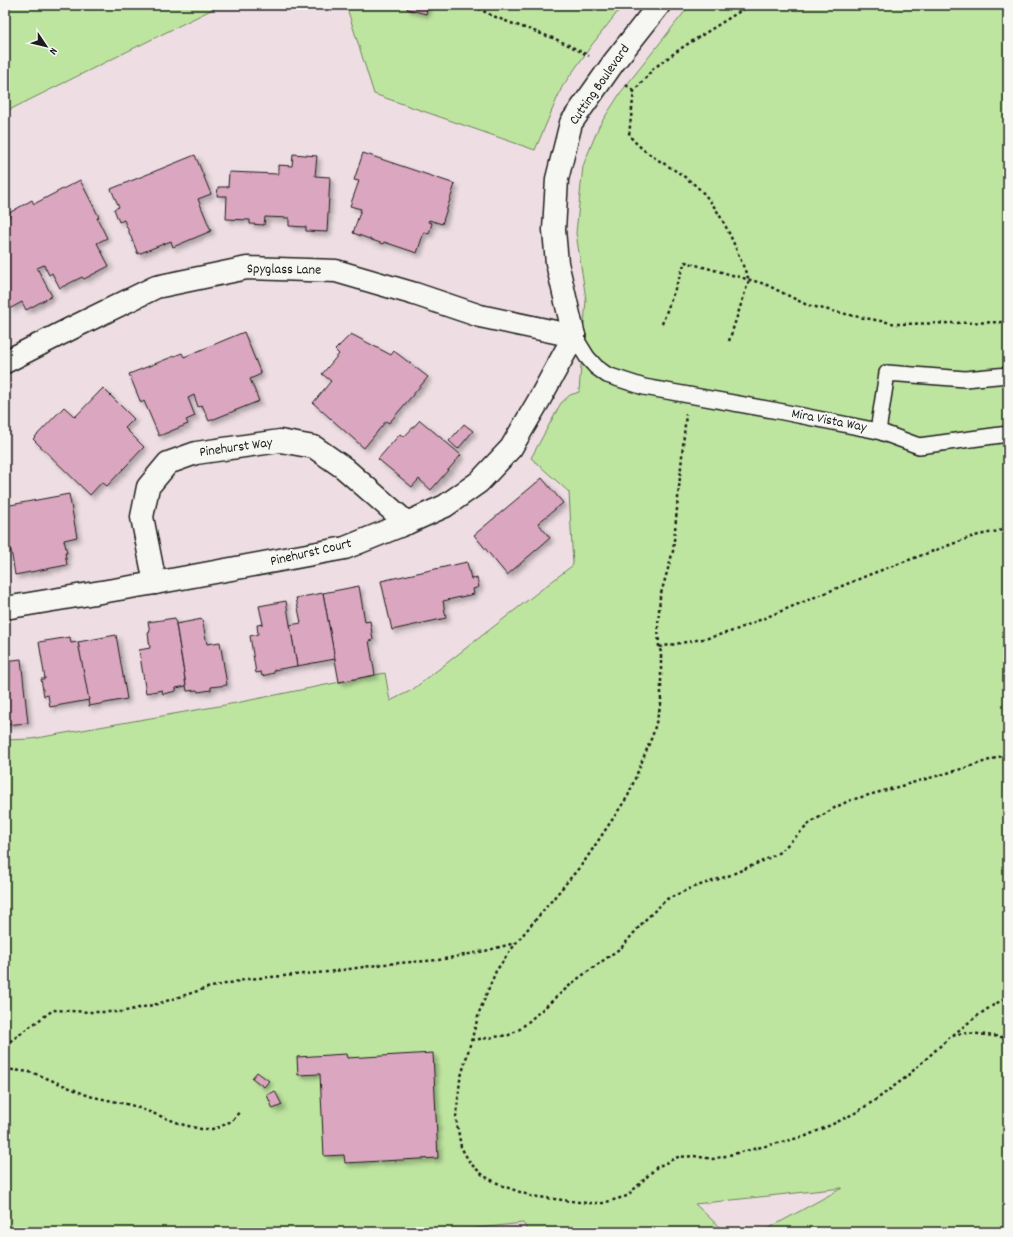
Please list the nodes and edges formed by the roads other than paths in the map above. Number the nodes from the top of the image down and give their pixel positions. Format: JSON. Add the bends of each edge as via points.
{"nodes":[{"id":1,"x":659,"y":5,"type":"edge"},
{"id":2,"x":574,"y":336,"type":"junction"},
{"id":3,"x":5,"y":362,"type":"edge"},
{"id":4,"x":1008,"y":374,"type":"edge"},
{"id":5,"x":688,"y":395,"type":"joint"},
{"id":6,"x":878,"y":431,"type":"junction"},
{"id":7,"x":1008,"y":434,"type":"edge"},
{"id":8,"x":407,"y":523,"type":"junction"},
{"id":9,"x":155,"y":583,"type":"junction"},
{"id":10,"x":5,"y":608,"type":"edge"}],
"edges":[{"from":1,"to":2,"type":"street","name":"Cutting Boulevard","via":[[570,123],[557,179],[554,230],[557,263]]},
{"from":2,"to":3,"type":"street","name":"Spyglass Lane","via":[[480,316],[415,294],[336,272],[247,268],[156,287]]},
{"from":2,"to":5,"type":"lane","name":"Cutting Boulevard","via":[[596,367],[607,374],[644,387]]},
{"from":2,"to":8,"type":"street","name":"Pinehurst Court","via":[[511,448],[479,482],[445,506]]},
{"from":4,"to":6,"type":"lane","name":"Mira Vista Way","via":[[965,379],[887,373]]},
{"from":5,"to":6,"type":"lane","name":"Mira Vista Way"},
{"from":6,"to":7,"type":"lane","via":[[919,446]]},
{"from":8,"to":9,"type":"street","name":"Pinehurst Court","via":[[345,548]]},
{"from":8,"to":9,"type":"street","name":"Pinehurst Way","via":[[344,468],[314,447],[280,441],[196,453],[168,463],[148,487],[142,518]]},
{"from":9,"to":10,"type":"street","name":"Pinehurst Court"}]}
